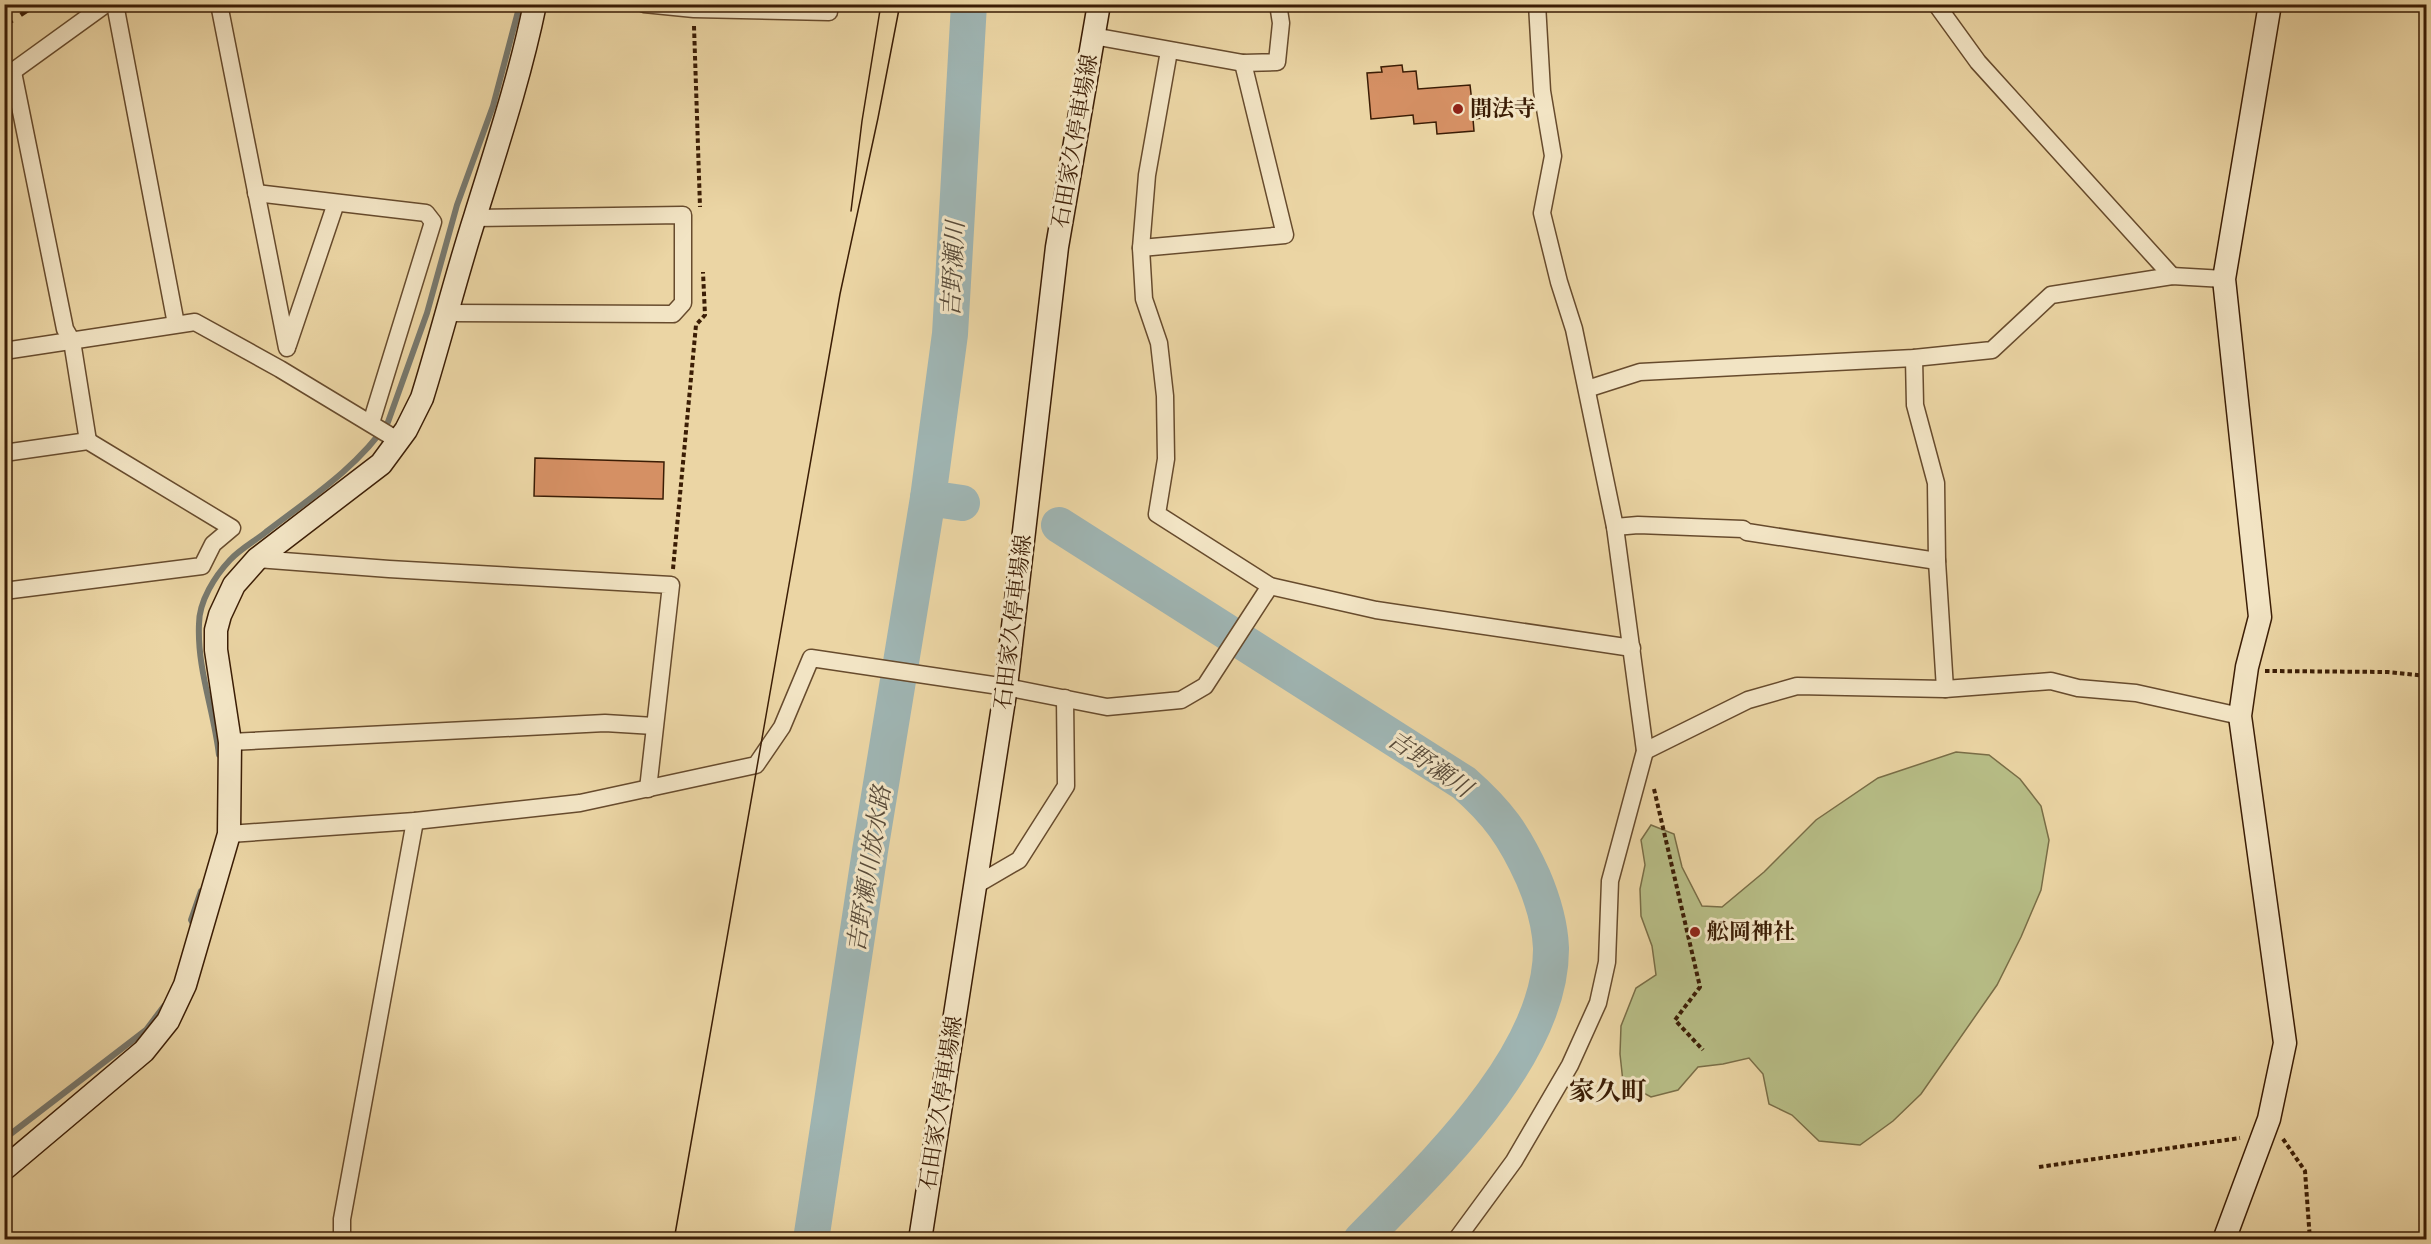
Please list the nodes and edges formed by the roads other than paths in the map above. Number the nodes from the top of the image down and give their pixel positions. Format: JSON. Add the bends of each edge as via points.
{"nodes":[{"id":1,"x":106,"y":4,"type":"edge"},
{"id":2,"x":114,"y":4,"type":"edge"},
{"id":3,"x":219,"y":4,"type":"edge"},
{"id":4,"x":535,"y":4,"type":"edge"},
{"id":5,"x":644,"y":4,"type":"edge"},
{"id":6,"x":829,"y":4,"type":"edge"},
{"id":7,"x":1099,"y":4,"type":"edge"},
{"id":8,"x":1278,"y":4,"type":"edge"},
{"id":9,"x":1537,"y":4,"type":"edge"},
{"id":10,"x":1936,"y":4,"type":"edge"},
{"id":11,"x":2270,"y":4,"type":"edge"},
{"id":12,"x":1093,"y":36,"type":"junction"},
{"id":13,"x":1169,"y":51,"type":"junction"},
{"id":14,"x":1243,"y":63,"type":"junction"},
{"id":15,"x":9,"y":75,"type":"edge"},
{"id":16,"x":256,"y":193,"type":"junction"},
{"id":17,"x":336,"y":203,"type":"junction"},
{"id":18,"x":474,"y":218,"type":"junction"},
{"id":19,"x":1141,"y":248,"type":"junction"},
{"id":20,"x":2172,"y":276,"type":"junction"},
{"id":21,"x":2224,"y":279,"type":"junction"},
{"id":22,"x":448,"y":313,"type":"junction"},
{"id":23,"x":176,"y":324,"type":"junction"},
{"id":24,"x":72,"y":341,"type":"junction"},
{"id":25,"x":287,"y":348,"type":"junction"},
{"id":26,"x":4,"y":351,"type":"edge"},
{"id":27,"x":1914,"y":358,"type":"junction"},
{"id":28,"x":280,"y":369,"type":"junction"},
{"id":29,"x":1587,"y":390,"type":"junction"},
{"id":30,"x":373,"y":424,"type":"junction"},
{"id":31,"x":394,"y":438,"type":"junction"},
{"id":32,"x":88,"y":441,"type":"junction"},
{"id":33,"x":4,"y":453,"type":"edge"},
{"id":34,"x":1615,"y":527,"type":"junction"},
{"id":35,"x":257,"y":559,"type":"junction"},
{"id":36,"x":1936,"y":561,"type":"junction"},
{"id":37,"x":1270,"y":586,"type":"junction"},
{"id":38,"x":4,"y":591,"type":"edge"},
{"id":39,"x":1632,"y":648,"type":"junction"},
{"id":40,"x":1006,"y":687,"type":"junction"},
{"id":41,"x":1945,"y":689,"type":"junction"},
{"id":42,"x":1065,"y":698,"type":"junction"},
{"id":43,"x":2240,"y":716,"type":"junction"},
{"id":44,"x":654,"y":726,"type":"junction"},
{"id":45,"x":230,"y":742,"type":"junction"},
{"id":46,"x":1645,"y":751,"type":"junction"},
{"id":47,"x":648,"y":789,"type":"junction"},
{"id":48,"x":415,"y":821,"type":"junction"},
{"id":49,"x":229,"y":834,"type":"junction"},
{"id":50,"x":976,"y":885,"type":"junction"},
{"id":51,"x":4,"y":1170,"type":"edge"},
{"id":52,"x":342,"y":1239,"type":"edge"},
{"id":53,"x":920,"y":1239,"type":"edge"},
{"id":54,"x":1456,"y":1239,"type":"edge"},
{"id":55,"x":2224,"y":1239,"type":"edge"}],
"edges":[{"from":1,"to":15,"type":"street"},
{"from":2,"to":23,"type":"street"},
{"from":3,"to":16,"type":"street"},
{"from":4,"to":18,"type":"street","via":[[525,52]]},
{"from":5,"to":6,"type":"street","via":[[828,12]]},
{"from":7,"to":12,"type":"street","name":"石田家久停車場線"},
{"from":8,"to":14,"type":"street","via":[[1281,23],[1277,62]]},
{"from":9,"to":29,"type":"street","via":[[1542,91],[1553,156],[1542,213]]},
{"from":10,"to":20,"type":"street","via":[[1978,62]]},
{"from":11,"to":21,"type":"street"},
{"from":12,"to":13,"type":"street"},
{"from":12,"to":40,"type":"street","name":"石田家久停車場線","via":[[1057,247]]},
{"from":13,"to":14,"type":"street"},
{"from":13,"to":19,"type":"street","via":[[1147,175]]},
{"from":14,"to":19,"type":"street","via":[[1285,235]]},
{"from":15,"to":24,"type":"street","via":[[65,329]]},
{"from":16,"to":17,"type":"street"},
{"from":16,"to":25,"type":"street"},
{"from":17,"to":25,"type":"street"},
{"from":17,"to":30,"type":"street","via":[[426,213],[433,222]]},
{"from":18,"to":22,"type":"street"},
{"from":18,"to":22,"type":"street","via":[[683,215],[683,303],[673,314]]},
{"from":19,"to":37,"type":"street","via":[[1144,299],[1159,343],[1165,396],[1166,459],[1157,514]]},
{"from":20,"to":21,"type":"street"},
{"from":20,"to":27,"type":"street","via":[[2050,295],[1992,350]]},
{"from":21,"to":43,"type":"street","via":[[2260,617]]},
{"from":22,"to":31,"type":"street","via":[[422,398]]},
{"from":23,"to":24,"type":"street"},
{"from":23,"to":28,"type":"street","via":[[195,322]]},
{"from":24,"to":26,"type":"street"},
{"from":24,"to":32,"type":"street"},
{"from":25,"to":28,"type":"street"},
{"from":27,"to":29,"type":"street","via":[[1641,372]]},
{"from":27,"to":36,"type":"street","via":[[1915,405],[1936,483]]},
{"from":28,"to":30,"type":"street"},
{"from":29,"to":34,"type":"street"},
{"from":30,"to":31,"type":"street"},
{"from":31,"to":35,"type":"street","via":[[381,464]]},
{"from":32,"to":33,"type":"street"},
{"from":32,"to":38,"type":"street","via":[[232,528],[213,544],[202,566]]},
{"from":34,"to":36,"type":"street","via":[[1743,529]]},
{"from":34,"to":39,"type":"street"},
{"from":35,"to":44,"type":"street","via":[[671,585]]},
{"from":35,"to":45,"type":"street","via":[[234,585],[216,630]]},
{"from":36,"to":41,"type":"street"},
{"from":37,"to":39,"type":"street","via":[[1376,610]]},
{"from":37,"to":42,"type":"street","via":[[1205,686],[1181,700],[1107,707]]},
{"from":39,"to":46,"type":"street"},
{"from":40,"to":42,"type":"street"},
{"from":40,"to":47,"type":"street","via":[[812,658],[782,727],[756,765]]},
{"from":40,"to":50,"type":"street","name":"石田家久停車場線"},
{"from":41,"to":43,"type":"street","via":[[2051,681],[2078,688],[2136,693]]},
{"from":41,"to":46,"type":"street","via":[[1797,686],[1748,700]]},
{"from":42,"to":50,"type":"street","via":[[1066,786],[1019,860]]},
{"from":43,"to":55,"type":"street","via":[[2285,1043],[2265,1127]]},
{"from":44,"to":45,"type":"street","via":[[605,723]]},
{"from":44,"to":47,"type":"street"},
{"from":45,"to":49,"type":"street"},
{"from":46,"to":54,"type":"street","via":[[1610,881],[1607,962],[1598,1003],[1570,1065],[1514,1161]]},
{"from":47,"to":48,"type":"street","via":[[580,804]]},
{"from":48,"to":49,"type":"street"},
{"from":48,"to":52,"type":"street","via":[[342,1219]]},
{"from":49,"to":51,"type":"street","via":[[185,985],[168,1021],[144,1051]]},
{"from":50,"to":53,"type":"street","name":"石田家久停車場線"}]}
